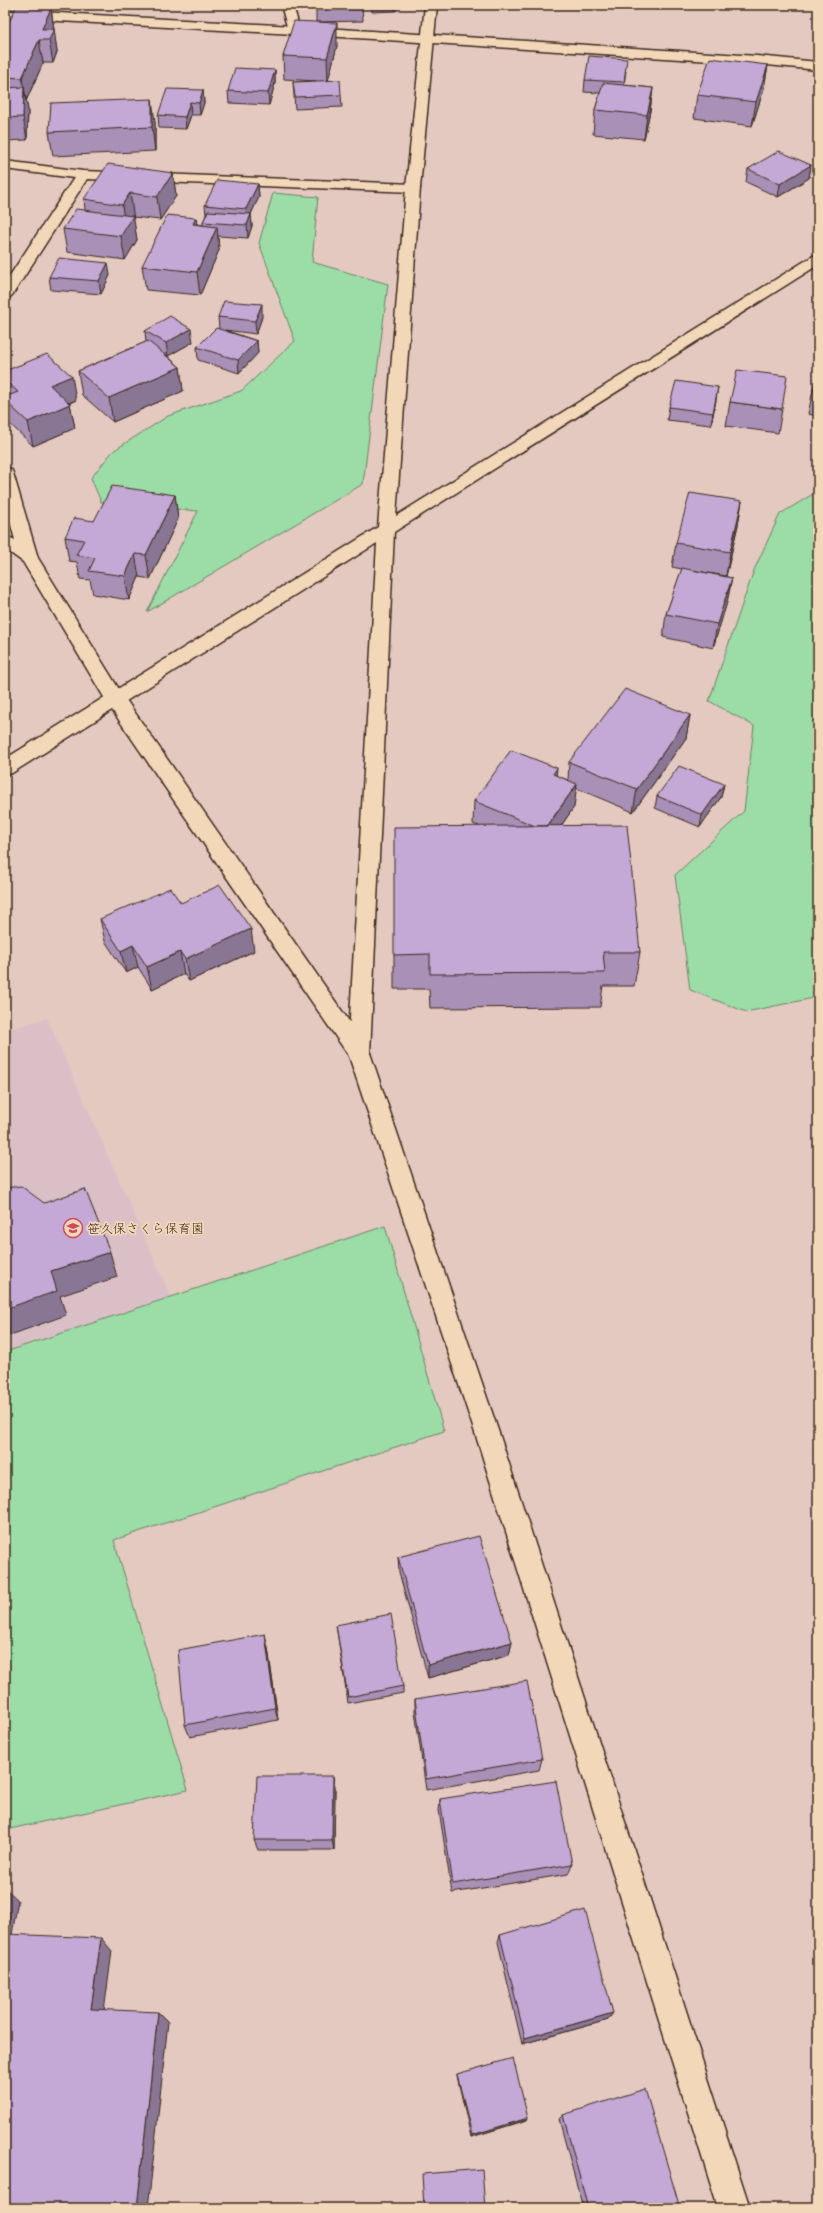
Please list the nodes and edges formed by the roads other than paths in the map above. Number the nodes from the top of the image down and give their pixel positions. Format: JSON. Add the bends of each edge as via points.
{"nodes":[{"id":1,"x":287,"y":5,"type":"edge"},
{"id":2,"x":431,"y":5,"type":"edge"},
{"id":3,"x":5,"y":14,"type":"edge"},
{"id":4,"x":294,"y":30,"type":"junction"},
{"id":5,"x":428,"y":40,"type":"junction"},
{"id":6,"x":818,"y":66,"type":"edge"},
{"id":7,"x":5,"y":166,"type":"edge"},
{"id":8,"x":83,"y":175,"type":"junction"},
{"id":9,"x":413,"y":188,"type":"junction"},
{"id":10,"x":818,"y":259,"type":"edge"},
{"id":11,"x":5,"y":294,"type":"edge"},
{"id":12,"x":5,"y":473,"type":"edge"},
{"id":13,"x":386,"y":530,"type":"junction"},
{"id":14,"x":5,"y":541,"type":"edge"},
{"id":15,"x":30,"y":558,"type":"junction"},
{"id":16,"x":115,"y":699,"type":"junction"},
{"id":17,"x":5,"y":768,"type":"edge"},
{"id":18,"x":359,"y":1053,"type":"junction"},
{"id":19,"x":734,"y":2208,"type":"edge"}],
"edges":[{"from":1,"to":4,"type":"lane"},
{"from":2,"to":5,"type":"street"},
{"from":3,"to":4,"type":"street"},
{"from":4,"to":5,"type":"street"},
{"from":5,"to":6,"type":"street"},
{"from":5,"to":9,"type":"street"},
{"from":7,"to":8,"type":"street"},
{"from":8,"to":9,"type":"street"},
{"from":8,"to":11,"type":"street"},
{"from":9,"to":13,"type":"street"},
{"from":10,"to":13,"type":"street"},
{"from":12,"to":15,"type":"street"},
{"from":13,"to":16,"type":"street"},
{"from":13,"to":18,"type":"street"},
{"from":14,"to":15,"type":"street"},
{"from":15,"to":16,"type":"street"},
{"from":16,"to":17,"type":"street"},
{"from":16,"to":18,"type":"street"},
{"from":18,"to":19,"type":"street","via":[[488,1436]]}]}
